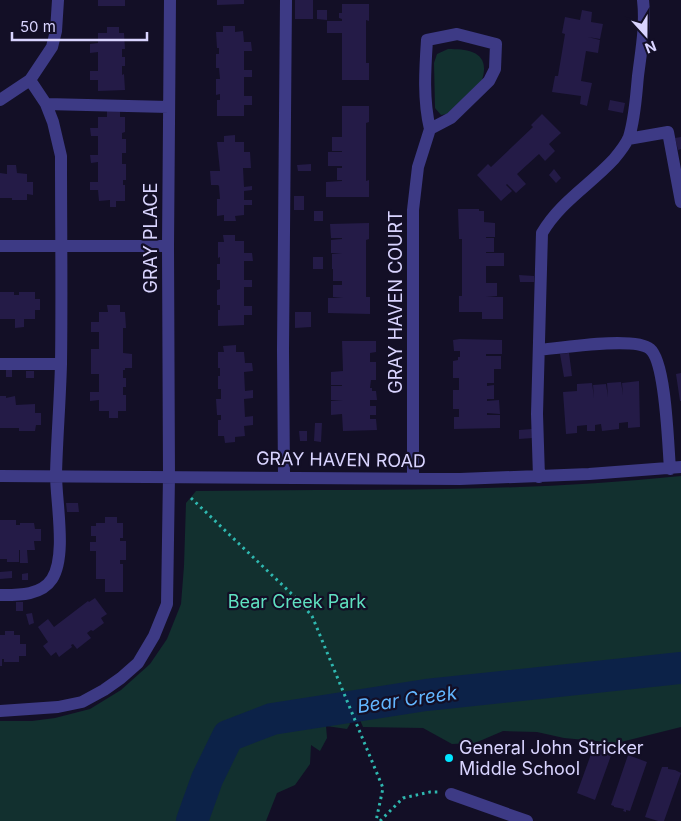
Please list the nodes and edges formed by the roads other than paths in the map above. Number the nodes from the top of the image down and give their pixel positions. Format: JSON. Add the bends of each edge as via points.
{"nodes":[{"id":1,"x":58,"y":0,"type":"edge"},
{"id":2,"x":170,"y":0,"type":"edge"},
{"id":3,"x":286,"y":0,"type":"edge"},
{"id":4,"x":643,"y":0,"type":"edge"},
{"id":5,"x":30,"y":80,"type":"junction"},
{"id":6,"x":0,"y":100,"type":"edge"},
{"id":7,"x":46,"y":104,"type":"junction"},
{"id":8,"x":169,"y":107,"type":"junction"},
{"id":9,"x":430,"y":129,"type":"junction"},
{"id":10,"x":628,"y":139,"type":"junction"},
{"id":11,"x":681,"y":202,"type":"edge"},
{"id":12,"x":0,"y":246,"type":"edge"},
{"id":13,"x":61,"y":246,"type":"junction"},
{"id":14,"x":168,"y":246,"type":"junction"},
{"id":15,"x":539,"y":350,"type":"junction"},
{"id":16,"x":0,"y":364,"type":"edge"},
{"id":17,"x":61,"y":364,"type":"junction"},
{"id":18,"x":676,"y":468,"type":"edge"},
{"id":19,"x":0,"y":476,"type":"edge"},
{"id":20,"x":56,"y":476,"type":"junction"},
{"id":21,"x":169,"y":476,"type":"junction"},
{"id":22,"x":284,"y":477,"type":"junction"},
{"id":23,"x":540,"y":477,"type":"junction"},
{"id":24,"x":413,"y":478,"type":"junction"},
{"id":25,"x":0,"y":594,"type":"edge"},
{"id":26,"x":0,"y":711,"type":"edge"},
{"id":27,"x":451,"y":794,"type":"road end"},
{"id":28,"x":527,"y":821,"type":"edge"}],
"edges":[{"from":1,"to":5,"type":"street","via":[[52,47]]},
{"from":2,"to":8,"type":"street","name":"GRAY PLACE"},
{"from":3,"to":22,"type":"street"},
{"from":4,"to":10,"type":"street","via":[[645,18]]},
{"from":5,"to":6,"type":"street"},
{"from":5,"to":7,"type":"street"},
{"from":7,"to":8,"type":"street"},
{"from":7,"to":13,"type":"street","via":[[61,156]]},
{"from":8,"to":14,"type":"street","name":"GRAY PLACE"},
{"from":9,"to":9,"type":"street","name":"GRAY HAVEN COURT","via":[[426,112],[428,40],[457,34],[496,44],[495,69],[489,81],[451,118]]},
{"from":9,"to":24,"type":"street","name":"GRAY HAVEN COURT","via":[[418,166],[413,210]]},
{"from":10,"to":11,"type":"street","via":[[668,132]]},
{"from":10,"to":15,"type":"street","via":[[615,158],[568,199],[542,233]]},
{"from":12,"to":13,"type":"street"},
{"from":13,"to":14,"type":"street"},
{"from":13,"to":17,"type":"street"},
{"from":14,"to":21,"type":"street","name":"GRAY PLACE"},
{"from":15,"to":18,"type":"street","via":[[624,342],[649,348],[660,369]]},
{"from":15,"to":23,"type":"street","via":[[537,414]]},
{"from":16,"to":17,"type":"street"},
{"from":17,"to":20,"type":"street"},
{"from":18,"to":23,"type":"street","name":"GRAY HAVEN ROAD"},
{"from":19,"to":20,"type":"street","name":"GRAY HAVEN ROAD"},
{"from":20,"to":21,"type":"street","name":"GRAY HAVEN ROAD"},
{"from":20,"to":25,"type":"street","via":[[60,552],[52,579],[33,592]]},
{"from":21,"to":22,"type":"street","name":"GRAY HAVEN ROAD"},
{"from":21,"to":26,"type":"street","name":"GRAY PLACE","via":[[167,604],[138,663],[121,678],[82,702]]},
{"from":22,"to":24,"type":"street","name":"GRAY HAVEN ROAD"},
{"from":23,"to":24,"type":"street","name":"GRAY HAVEN ROAD"},
{"from":27,"to":28,"type":"street"}]}
